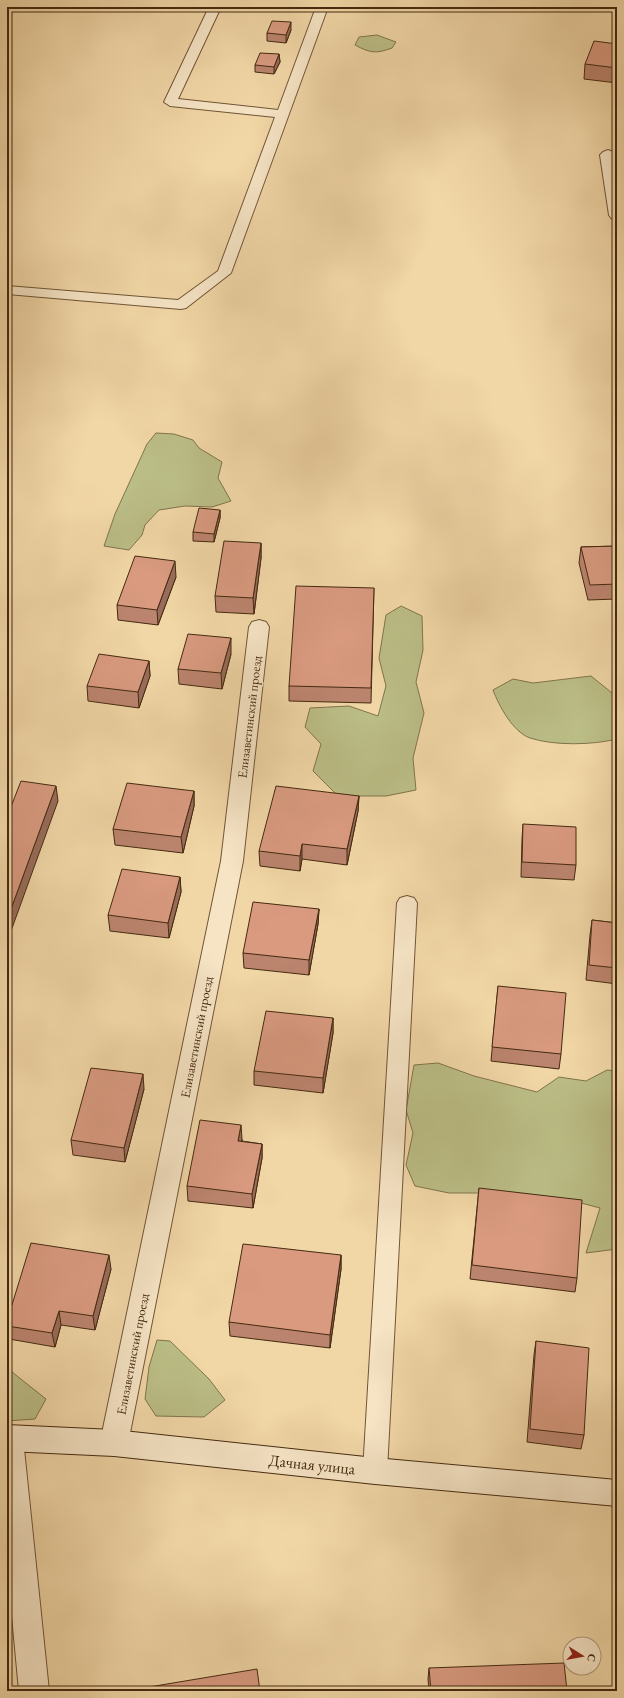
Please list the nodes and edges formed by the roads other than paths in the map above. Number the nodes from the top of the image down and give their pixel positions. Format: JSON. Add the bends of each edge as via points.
{"nodes":[{"id":1,"x":215,"y":7,"type":"edge"},
{"id":2,"x":322,"y":7,"type":"edge"},
{"id":3,"x":282,"y":114,"type":"junction"},
{"id":4,"x":608,"y":155,"type":"dead end"},
{"id":5,"x":617,"y":215,"type":"edge"},
{"id":6,"x":7,"y":290,"type":"edge"},
{"id":7,"x":259,"y":627,"type":"dead end"},
{"id":8,"x":407,"y":903,"type":"dead end"},
{"id":9,"x":8,"y":1439,"type":"edge"},
{"id":10,"x":114,"y":1443,"type":"junction"},
{"id":11,"x":375,"y":1471,"type":"junction"},
{"id":12,"x":617,"y":1493,"type":"edge"},
{"id":13,"x":34,"y":1691,"type":"edge"}],
"edges":[{"from":1,"to":3,"type":"lane","via":[[170,102]]},
{"from":2,"to":3,"type":"lane"},
{"from":3,"to":6,"type":"lane","via":[[224,273],[181,305]]},
{"from":4,"to":5,"type":"street"},
{"from":7,"to":10,"type":"street","name":"Елизаветинский проезд","via":[[232,861]]},
{"from":8,"to":11,"type":"lane"},
{"from":9,"to":10,"type":"street","name":"Дачная улица"},
{"from":9,"to":13,"type":"street"},
{"from":10,"to":11,"type":"street","name":"Дачная улица"},
{"from":11,"to":12,"type":"street","name":"Дачная улица"}]}
